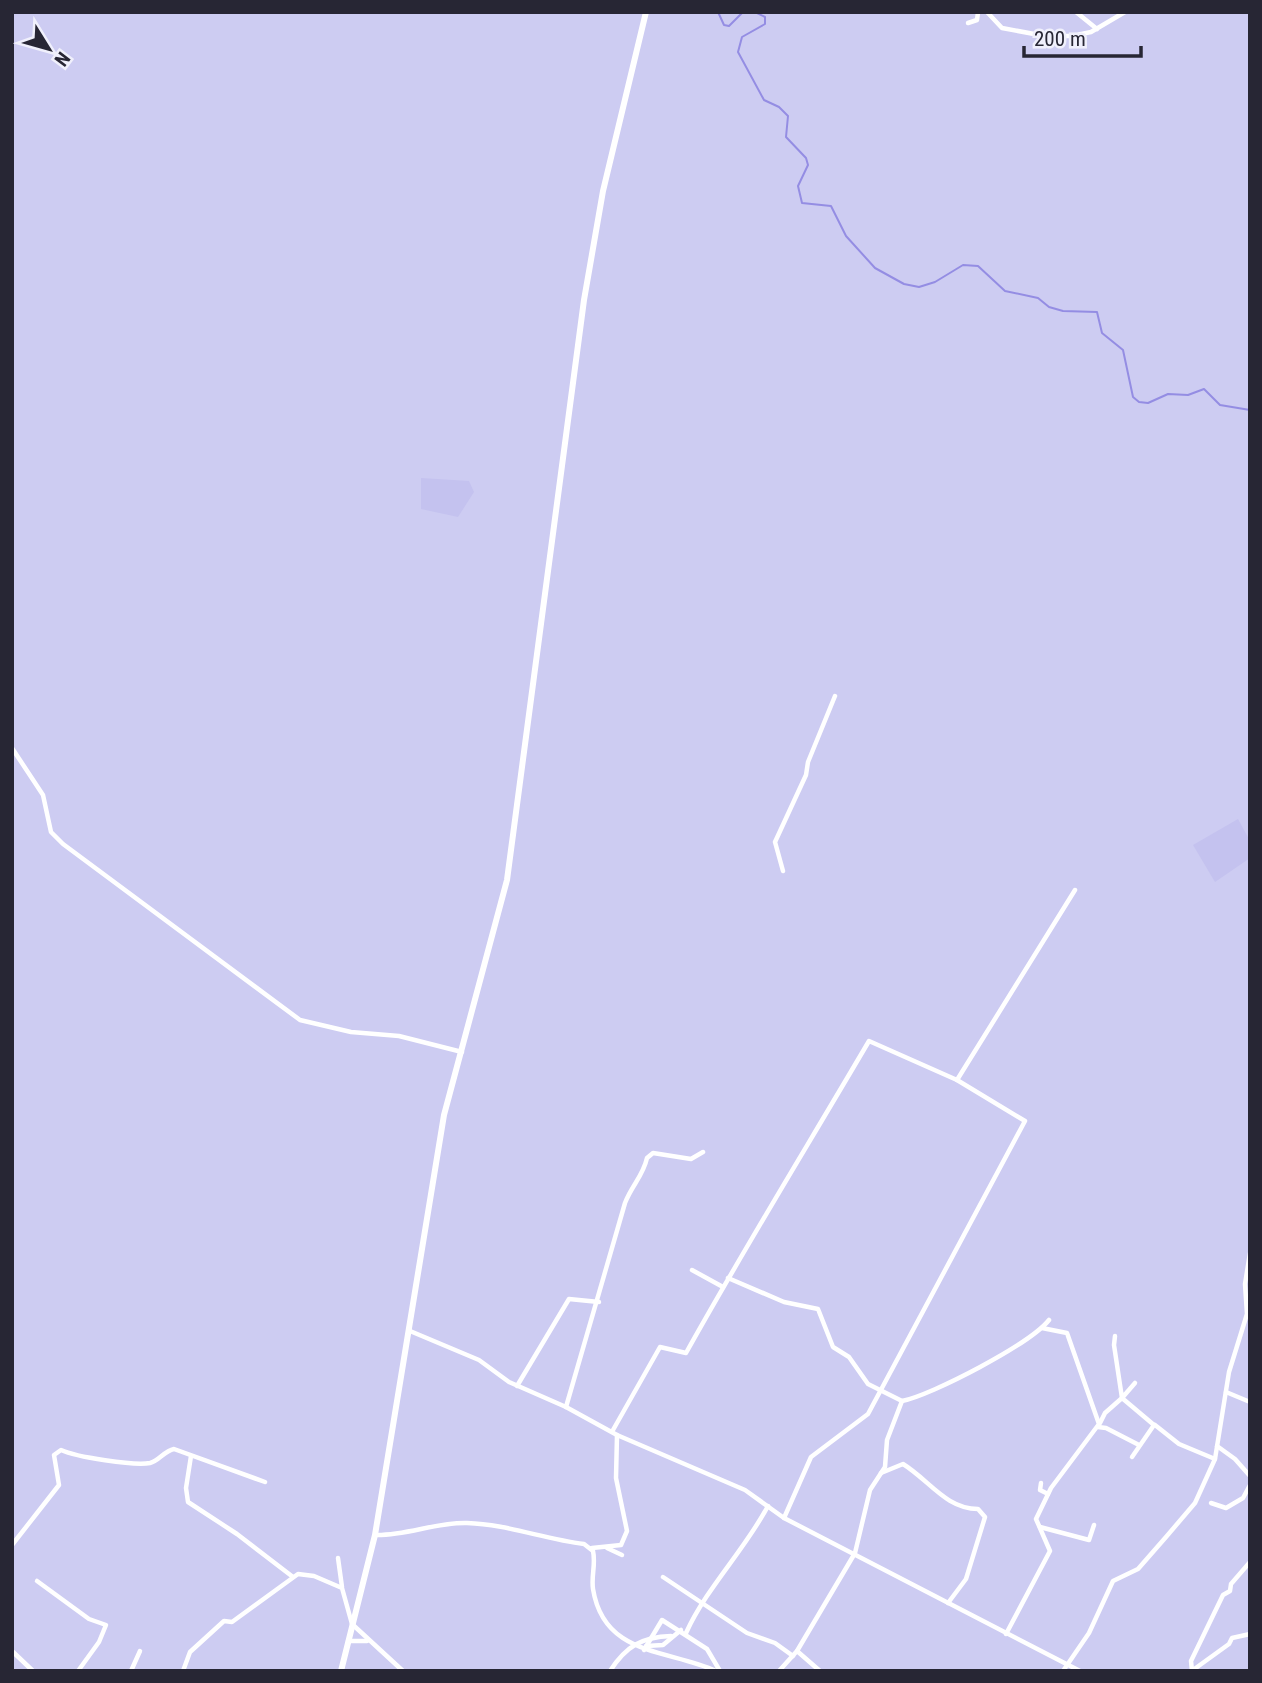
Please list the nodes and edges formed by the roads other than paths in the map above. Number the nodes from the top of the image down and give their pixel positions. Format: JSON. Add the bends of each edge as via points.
{"nodes":[{"id":1,"x":646,"y":12,"type":"edge"},
{"id":2,"x":978,"y":12,"type":"edge"},
{"id":3,"x":987,"y":12,"type":"edge"},
{"id":4,"x":1076,"y":12,"type":"edge"},
{"id":5,"x":1125,"y":12,"type":"edge"},
{"id":6,"x":968,"y":23,"type":"dead end"},
{"id":7,"x":1097,"y":29,"type":"junction"},
{"id":8,"x":835,"y":696,"type":"dead end"},
{"id":9,"x":12,"y":748,"type":"edge"},
{"id":10,"x":783,"y":871,"type":"dead end"},
{"id":11,"x":1075,"y":890,"type":"dead end"},
{"id":12,"x":462,"y":1052,"type":"junction"},
{"id":13,"x":957,"y":1080,"type":"junction"},
{"id":14,"x":703,"y":1152,"type":"dead end"},
{"id":15,"x":1250,"y":1252,"type":"edge"},
{"id":16,"x":692,"y":1270,"type":"dead end"},
{"id":17,"x":728,"y":1278,"type":"junction"},
{"id":18,"x":723,"y":1287,"type":"junction"},
{"id":19,"x":599,"y":1302,"type":"junction"},
{"id":20,"x":1049,"y":1320,"type":"dead end"},
{"id":21,"x":1042,"y":1328,"type":"junction"},
{"id":22,"x":410,"y":1331,"type":"junction"},
{"id":23,"x":1115,"y":1336,"type":"dead end"},
{"id":24,"x":1135,"y":1383,"type":"dead end"},
{"id":25,"x":516,"y":1385,"type":"junction"},
{"id":26,"x":880,"y":1391,"type":"junction"},
{"id":27,"x":1226,"y":1392,"type":"junction"},
{"id":28,"x":510,"y":1393,"type":"dead end"},
{"id":29,"x":1122,"y":1398,"type":"junction"},
{"id":30,"x":902,"y":1401,"type":"junction"},
{"id":31,"x":1250,"y":1402,"type":"edge"},
{"id":32,"x":566,"y":1407,"type":"junction"},
{"id":33,"x":1154,"y":1425,"type":"junction"},
{"id":34,"x":1098,"y":1426,"type":"junction"},
{"id":35,"x":615,"y":1433,"type":"junction"},
{"id":36,"x":1139,"y":1445,"type":"junction"},
{"id":37,"x":1217,"y":1446,"type":"junction"},
{"id":38,"x":191,"y":1455,"type":"junction"},
{"id":39,"x":1132,"y":1457,"type":"dead end"},
{"id":40,"x":1214,"y":1459,"type":"junction"},
{"id":41,"x":881,"y":1473,"type":"junction"},
{"id":42,"x":1250,"y":1476,"type":"edge"},
{"id":43,"x":265,"y":1482,"type":"dead end"},
{"id":44,"x":1041,"y":1483,"type":"dead end"},
{"id":45,"x":1250,"y":1485,"type":"edge"},
{"id":46,"x":1048,"y":1494,"type":"junction"},
{"id":47,"x":1211,"y":1503,"type":"dead end"},
{"id":48,"x":768,"y":1506,"type":"junction"},
{"id":49,"x":784,"y":1518,"type":"junction"},
{"id":50,"x":1094,"y":1525,"type":"dead end"},
{"id":51,"x":1039,"y":1527,"type":"junction"},
{"id":52,"x":375,"y":1535,"type":"junction"},
{"id":53,"x":12,"y":1545,"type":"edge"},
{"id":54,"x":591,"y":1548,"type":"junction"},
{"id":55,"x":607,"y":1548,"type":"junction"},
{"id":56,"x":855,"y":1553,"type":"junction"},
{"id":57,"x":622,"y":1555,"type":"dead end"},
{"id":58,"x":338,"y":1558,"type":"dead end"},
{"id":59,"x":1250,"y":1562,"type":"edge"},
{"id":60,"x":293,"y":1577,"type":"junction"},
{"id":61,"x":663,"y":1577,"type":"dead end"},
{"id":62,"x":37,"y":1581,"type":"dead end"},
{"id":63,"x":342,"y":1588,"type":"junction"},
{"id":64,"x":948,"y":1603,"type":"junction"},
{"id":65,"x":701,"y":1604,"type":"junction"},
{"id":66,"x":352,"y":1623,"type":"junction"},
{"id":67,"x":683,"y":1631,"type":"junction"},
{"id":68,"x":1006,"y":1634,"type":"junction"},
{"id":69,"x":1250,"y":1634,"type":"edge"},
{"id":70,"x":651,"y":1636,"type":"junction"},
{"id":71,"x":671,"y":1636,"type":"junction"},
{"id":72,"x":348,"y":1641,"type":"junction"},
{"id":73,"x":368,"y":1641,"type":"junction"},
{"id":74,"x":635,"y":1645,"type":"junction"},
{"id":75,"x":645,"y":1648,"type":"junction"},
{"id":76,"x":12,"y":1651,"type":"edge"},
{"id":77,"x":140,"y":1651,"type":"dead end"},
{"id":78,"x":797,"y":1651,"type":"junction"},
{"id":79,"x":793,"y":1656,"type":"junction"},
{"id":80,"x":1068,"y":1665,"type":"junction"},
{"id":81,"x":33,"y":1671,"type":"edge"},
{"id":82,"x":78,"y":1671,"type":"edge"},
{"id":83,"x":131,"y":1671,"type":"edge"},
{"id":84,"x":183,"y":1671,"type":"edge"},
{"id":85,"x":341,"y":1671,"type":"edge"},
{"id":86,"x":404,"y":1671,"type":"edge"},
{"id":87,"x":610,"y":1671,"type":"edge"},
{"id":88,"x":718,"y":1671,"type":"edge"},
{"id":89,"x":779,"y":1671,"type":"edge"},
{"id":90,"x":820,"y":1671,"type":"edge"},
{"id":91,"x":1063,"y":1671,"type":"edge"},
{"id":92,"x":1080,"y":1671,"type":"edge"}],
"edges":[{"from":1,"to":12,"type":"main road","via":[[603,191],[584,300],[506,880]]},
{"from":2,"to":6,"type":"street","via":[[976,20]]},
{"from":3,"to":7,"type":"street","via":[[1002,28],[1045,36],[1083,35]]},
{"from":4,"to":7,"type":"street"},
{"from":5,"to":7,"type":"street"},
{"from":8,"to":10,"type":"street","via":[[775,842]]},
{"from":9,"to":12,"type":"street","via":[[43,795],[51,832],[63,844],[296,1018]]},
{"from":11,"to":13,"type":"street"},
{"from":12,"to":22,"type":"main road","via":[[444,1115]]},
{"from":13,"to":17,"type":"street","via":[[869,1041]]},
{"from":13,"to":26,"type":"street","via":[[1025,1121]]},
{"from":14,"to":19,"type":"street","via":[[691,1160],[653,1153],[647,1157],[644,1172],[625,1203]]},
{"from":15,"to":27,"type":"street","via":[[1247,1314]]},
{"from":16,"to":18,"type":"street"},
{"from":17,"to":18,"type":"street"},
{"from":17,"to":26,"type":"street","via":[[785,1302],[818,1309],[833,1347],[849,1357],[868,1384]]},
{"from":18,"to":35,"type":"street","via":[[686,1353],[660,1347]]},
{"from":19,"to":25,"type":"street","via":[[569,1299]]},
{"from":19,"to":32,"type":"street"},
{"from":20,"to":21,"type":"street"},
{"from":21,"to":30,"type":"street","via":[[961,1376]]},
{"from":21,"to":34,"type":"street","via":[[1067,1333]]},
{"from":22,"to":25,"type":"street","via":[[479,1360]]},
{"from":22,"to":52,"type":"main road"},
{"from":23,"to":29,"type":"street"},
{"from":24,"to":29,"type":"street"},
{"from":25,"to":28,"type":"street"},
{"from":25,"to":32,"type":"street"},
{"from":26,"to":30,"type":"street"},
{"from":26,"to":49,"type":"street","via":[[868,1414],[811,1457]]},
{"from":27,"to":31,"type":"street"},
{"from":27,"to":37,"type":"street"},
{"from":29,"to":33,"type":"street"},
{"from":29,"to":34,"type":"street"},
{"from":30,"to":41,"type":"street"},
{"from":32,"to":35,"type":"street"},
{"from":33,"to":36,"type":"street"},
{"from":33,"to":40,"type":"street","via":[[1179,1444]]},
{"from":34,"to":36,"type":"street"},
{"from":34,"to":46,"type":"street"},
{"from":35,"to":48,"type":"street","via":[[745,1490]]},
{"from":35,"to":55,"type":"street","via":[[616,1478],[627,1531],[621,1545]]},
{"from":36,"to":39,"type":"street"},
{"from":37,"to":40,"type":"street"},
{"from":37,"to":42,"type":"street"},
{"from":38,"to":43,"type":"street"},
{"from":38,"to":53,"type":"street","via":[[166,1451],[149,1463],[57,1452],[53,1461],[59,1485]]},
{"from":38,"to":60,"type":"street","via":[[188,1502]]},
{"from":40,"to":80,"type":"street","via":[[1195,1503],[1138,1569],[1113,1581]]},
{"from":41,"to":56,"type":"street","via":[[870,1490]]},
{"from":41,"to":64,"type":"street","via":[[903,1464],[948,1501],[978,1510],[985,1517],[966,1579]]},
{"from":44,"to":46,"type":"street","via":[[1040,1490]]},
{"from":45,"to":47,"type":"street","via":[[1243,1498],[1226,1508]]},
{"from":46,"to":51,"type":"street","via":[[1036,1519]]},
{"from":48,"to":49,"type":"street"},
{"from":48,"to":65,"type":"street"},
{"from":49,"to":56,"type":"street"},
{"from":50,"to":51,"type":"street","via":[[1089,1540]]},
{"from":51,"to":68,"type":"street","via":[[1050,1551]]},
{"from":52,"to":54,"type":"street","via":[[484,1523]]},
{"from":52,"to":66,"type":"main road"},
{"from":54,"to":55,"type":"street"},
{"from":54,"to":74,"type":"street","via":[[593,1588],[603,1613],[615,1632]]},
{"from":55,"to":57,"type":"street"},
{"from":56,"to":64,"type":"street"},
{"from":56,"to":78,"type":"street"},
{"from":58,"to":63,"type":"street"},
{"from":59,"to":69,"type":"street","via":[[1223,1595],[1191,1661],[1192,1671],[1232,1638]]},
{"from":60,"to":63,"type":"street","via":[[305,1574]]},
{"from":60,"to":84,"type":"street","via":[[204,1637],[190,1652]]},
{"from":61,"to":65,"type":"street"},
{"from":62,"to":82,"type":"street","via":[[89,1619],[106,1625]]},
{"from":63,"to":66,"type":"street"},
{"from":64,"to":68,"type":"street"},
{"from":65,"to":67,"type":"street"},
{"from":65,"to":79,"type":"street"},
{"from":66,"to":72,"type":"main road"},
{"from":66,"to":73,"type":"street"},
{"from":67,"to":70,"type":"street","via":[[662,1620]]},
{"from":67,"to":71,"type":"street"},
{"from":67,"to":88,"type":"street","via":[[708,1649]]},
{"from":68,"to":80,"type":"street"},
{"from":70,"to":71,"type":"street"},
{"from":70,"to":74,"type":"street"},
{"from":70,"to":75,"type":"street"},
{"from":71,"to":75,"type":"street","via":[[663,1645]]},
{"from":72,"to":73,"type":"street"},
{"from":72,"to":85,"type":"main road"},
{"from":73,"to":86,"type":"street"},
{"from":74,"to":75,"type":"street"},
{"from":74,"to":87,"type":"street"},
{"from":75,"to":88,"type":"street"},
{"from":76,"to":81,"type":"street"},
{"from":77,"to":83,"type":"street"},
{"from":78,"to":79,"type":"street"},
{"from":78,"to":90,"type":"street"},
{"from":79,"to":89,"type":"street"},
{"from":80,"to":91,"type":"street"},
{"from":80,"to":92,"type":"street"}]}
